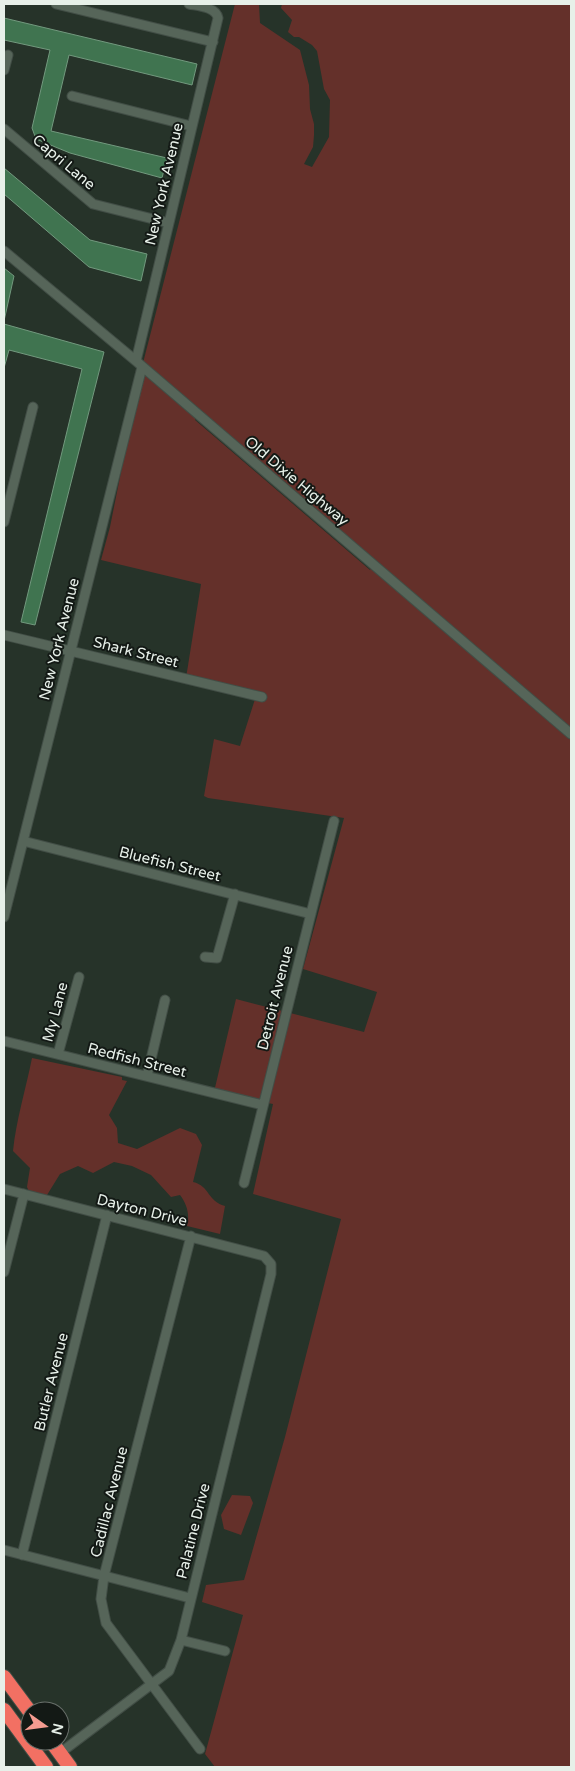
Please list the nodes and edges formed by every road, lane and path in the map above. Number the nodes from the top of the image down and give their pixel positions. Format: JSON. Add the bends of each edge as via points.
{"nodes":[{"id":1,"x":56,"y":4,"type":"edge"},
{"id":2,"x":189,"y":4,"type":"edge"},
{"id":3,"x":213,"y":42,"type":"junction"},
{"id":4,"x":8,"y":55,"type":"dead end"},
{"id":5,"x":4,"y":70,"type":"edge"},
{"id":6,"x":72,"y":96,"type":"dead end"},
{"id":7,"x":192,"y":126,"type":"junction"},
{"id":8,"x":4,"y":129,"type":"edge"},
{"id":9,"x":169,"y":223,"type":"junction"},
{"id":10,"x":4,"y":251,"type":"edge"},
{"id":11,"x":139,"y":364,"type":"junction"},
{"id":12,"x":33,"y":407,"type":"dead end"},
{"id":13,"x":4,"y":522,"type":"edge"},
{"id":14,"x":4,"y":635,"type":"edge"},
{"id":15,"x":70,"y":651,"type":"junction"},
{"id":16,"x":262,"y":697,"type":"dead end"},
{"id":17,"x":571,"y":734,"type":"edge"},
{"id":18,"x":334,"y":821,"type":"dead end"},
{"id":19,"x":23,"y":841,"type":"junction"},
{"id":20,"x":235,"y":894,"type":"junction"},
{"id":21,"x":310,"y":914,"type":"junction"},
{"id":22,"x":4,"y":918,"type":"edge"},
{"id":23,"x":205,"y":958,"type":"dead end"},
{"id":24,"x":79,"y":977,"type":"dead end"},
{"id":25,"x":165,"y":1000,"type":"dead end"},
{"id":26,"x":4,"y":1041,"type":"edge"},
{"id":27,"x":58,"y":1054,"type":"junction"},
{"id":28,"x":147,"y":1076,"type":"junction"},
{"id":29,"x":263,"y":1105,"type":"junction"},
{"id":30,"x":244,"y":1183,"type":"dead end"},
{"id":31,"x":4,"y":1189,"type":"edge"},
{"id":32,"x":24,"y":1194,"type":"junction"},
{"id":33,"x":107,"y":1215,"type":"junction"},
{"id":34,"x":191,"y":1236,"type":"junction"},
{"id":35,"x":270,"y":1264,"type":"joint"},
{"id":36,"x":4,"y":1272,"type":"edge"},
{"id":37,"x":4,"y":1550,"type":"edge"},
{"id":38,"x":22,"y":1555,"type":"junction"},
{"id":39,"x":104,"y":1576,"type":"junction"},
{"id":40,"x":190,"y":1598,"type":"junction"},
{"id":41,"x":181,"y":1640,"type":"junction"},
{"id":42,"x":225,"y":1651,"type":"dead end"},
{"id":43,"x":4,"y":1677,"type":"edge"},
{"id":44,"x":152,"y":1685,"type":"junction"},
{"id":45,"x":22,"y":1701,"type":"edge"},
{"id":46,"x":4,"y":1710,"type":"edge"},
{"id":47,"x":200,"y":1750,"type":"dead end"},
{"id":48,"x":60,"y":1753,"type":"joint"},
{"id":49,"x":46,"y":1767,"type":"edge"},
{"id":50,"x":70,"y":1767,"type":"edge"}],
"edges":[{"from":1,"to":3,"type":"street"},
{"from":2,"to":3,"type":"street","name":"New York Avenue","via":[[217,13]]},
{"from":3,"to":7,"type":"street","name":"New York Avenue"},
{"from":4,"to":5,"type":"street"},
{"from":6,"to":7,"type":"street"},
{"from":7,"to":9,"type":"street","name":"New York Avenue"},
{"from":8,"to":9,"type":"street","name":"Capri Lane","via":[[93,204]]},
{"from":9,"to":11,"type":"street","name":"New York Avenue"},
{"from":10,"to":11,"type":"street","name":"Old Dixie Highway"},
{"from":11,"to":15,"type":"street","name":"New York Avenue"},
{"from":11,"to":17,"type":"street","name":"Old Dixie Highway"},
{"from":12,"to":13,"type":"street"},
{"from":14,"to":15,"type":"street","name":"Shark Street"},
{"from":15,"to":16,"type":"street","name":"Shark Street"},
{"from":15,"to":19,"type":"street","name":"New York Avenue"},
{"from":18,"to":21,"type":"street","name":"Detroit Avenue"},
{"from":19,"to":20,"type":"street","name":"Bluefish Street"},
{"from":19,"to":22,"type":"street","name":"New York Avenue"},
{"from":20,"to":21,"type":"street","name":"Bluefish Street"},
{"from":20,"to":23,"type":"street","via":[[217,958]]},
{"from":21,"to":29,"type":"street","name":"Detroit Avenue"},
{"from":24,"to":27,"type":"street","name":"My Lane"},
{"from":25,"to":28,"type":"street"},
{"from":26,"to":27,"type":"street","name":"Redfish Street"},
{"from":27,"to":28,"type":"street","name":"Redfish Street"},
{"from":28,"to":29,"type":"street","name":"Redfish Street"},
{"from":29,"to":30,"type":"street","name":"Detroit Avenue"},
{"from":31,"to":32,"type":"street","name":"Dayton Drive"},
{"from":32,"to":33,"type":"street","name":"Dayton Drive"},
{"from":32,"to":36,"type":"street"},
{"from":33,"to":34,"type":"street","name":"Dayton Drive"},
{"from":33,"to":38,"type":"street","name":"Butler Avenue"},
{"from":34,"to":35,"type":"street","name":"Dayton Drive","via":[[264,1256]]},
{"from":34,"to":39,"type":"street","name":"Cadillac Avenue"},
{"from":35,"to":40,"type":"street","name":"Palatine Drive","via":[[271,1274]]},
{"from":37,"to":38,"type":"street"},
{"from":38,"to":39,"type":"street"},
{"from":39,"to":40,"type":"street"},
{"from":39,"to":44,"type":"street","name":"Cadillac Avenue","via":[[101,1599],[106,1623]]},
{"from":40,"to":41,"type":"street","name":"Palatine Drive"},
{"from":41,"to":42,"type":"street"},
{"from":41,"to":44,"type":"street","name":"Palatine Drive","via":[[169,1671]]},
{"from":43,"to":45,"type":"highway"},
{"from":44,"to":47,"type":"street","name":"Cadillac Avenue"},
{"from":44,"to":48,"type":"street","name":"Palatine Drive"},
{"from":46,"to":49,"type":"highway"},
{"from":48,"to":50,"type":"highway"}]}
